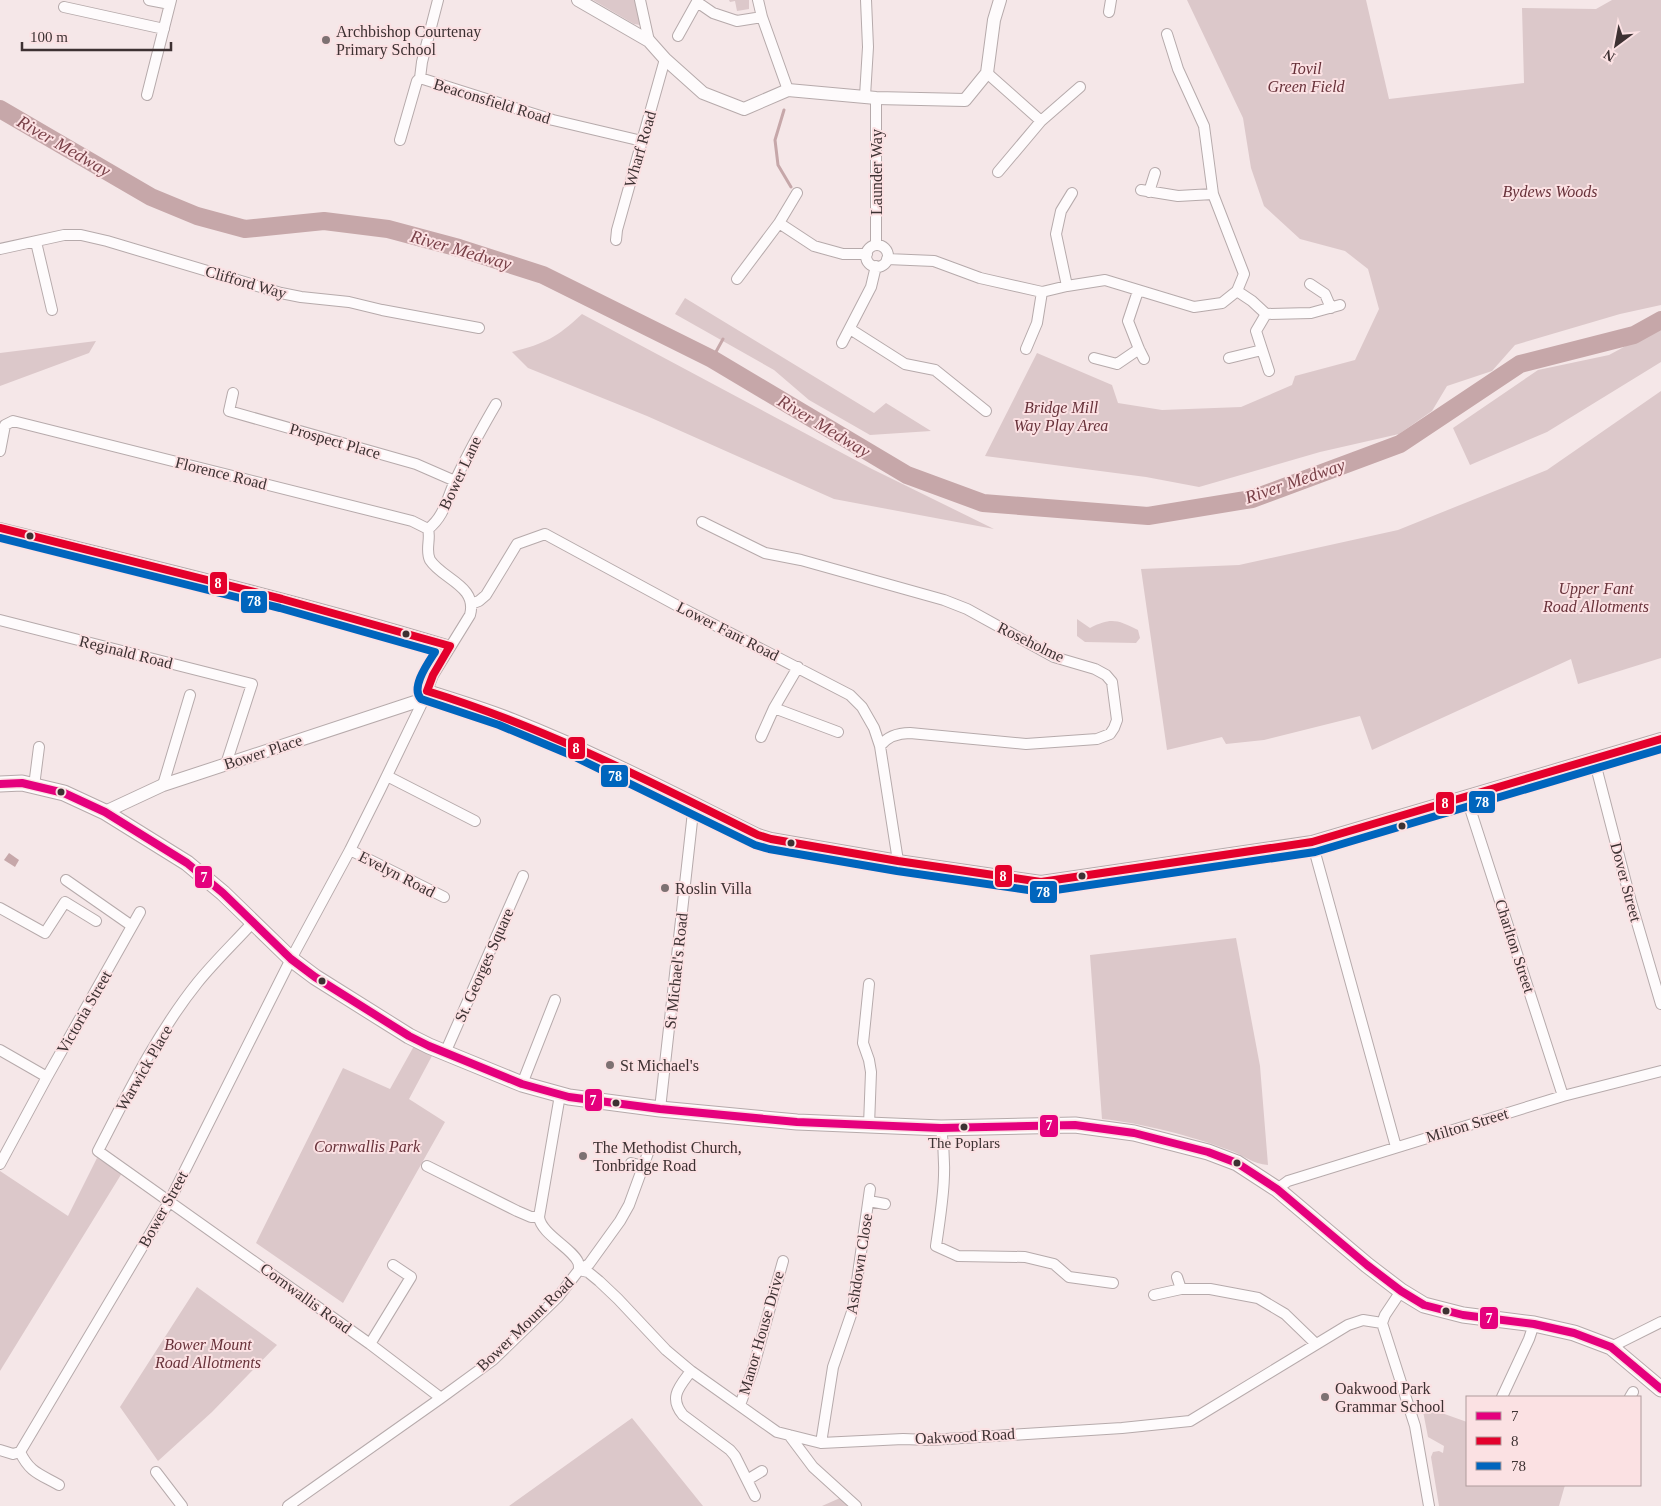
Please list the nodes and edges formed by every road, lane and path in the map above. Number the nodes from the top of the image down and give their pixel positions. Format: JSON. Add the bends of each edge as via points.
{"nodes":[{"id":1,"x":149,"y":0,"type":"edge"},
{"id":2,"x":438,"y":0,"type":"edge"},
{"id":3,"x":578,"y":0,"type":"edge"},
{"id":4,"x":640,"y":0,"type":"edge"},
{"id":5,"x":758,"y":0,"type":"edge"},
{"id":6,"x":866,"y":0,"type":"edge"},
{"id":7,"x":1000,"y":0,"type":"edge"},
{"id":8,"x":1111,"y":0,"type":"edge"},
{"id":9,"x":697,"y":1,"type":"edge"},
{"id":10,"x":171,"y":2,"type":"edge"},
{"id":11,"x":64,"y":7,"type":"dead end"},
{"id":12,"x":1109,"y":12,"type":"dead end"},
{"id":13,"x":762,"y":17,"type":"junction"},
{"id":14,"x":164,"y":29,"type":"junction"},
{"id":15,"x":1167,"y":34,"type":"dead end"},
{"id":16,"x":678,"y":36,"type":"dead end"},
{"id":17,"x":649,"y":41,"type":"junction"},
{"id":18,"x":665,"y":58,"type":"junction"},
{"id":19,"x":987,"y":73,"type":"junction"},
{"id":20,"x":420,"y":78,"type":"junction"},
{"id":21,"x":1080,"y":87,"type":"dead end"},
{"id":22,"x":788,"y":90,"type":"junction"},
{"id":23,"x":148,"y":95,"type":"dead end"},
{"id":24,"x":871,"y":97,"type":"junction"},
{"id":25,"x":1041,"y":121,"type":"junction"},
{"id":26,"x":400,"y":140,"type":"dead end"},
{"id":27,"x":642,"y":141,"type":"junction"},
{"id":28,"x":998,"y":172,"type":"dead end"},
{"id":29,"x":1155,"y":173,"type":"dead end"},
{"id":30,"x":797,"y":193,"type":"dead end"},
{"id":31,"x":1072,"y":193,"type":"dead end"},
{"id":32,"x":1213,"y":194,"type":"junction"},
{"id":33,"x":779,"y":223,"type":"junction"},
{"id":34,"x":616,"y":240,"type":"dead end"},
{"id":35,"x":36,"y":242,"type":"junction"},
{"id":36,"x":876,"y":245,"type":"junction"},
{"id":37,"x":0,"y":249,"type":"edge"},
{"id":38,"x":867,"y":254,"type":"junction"},
{"id":39,"x":888,"y":259,"type":"junction"},
{"id":40,"x":876,"y":266,"type":"junction"},
{"id":41,"x":737,"y":279,"type":"dead end"},
{"id":42,"x":1310,"y":284,"type":"dead end"},
{"id":43,"x":1067,"y":286,"type":"junction"},
{"id":44,"x":1138,"y":291,"type":"junction"},
{"id":45,"x":1237,"y":291,"type":"junction"},
{"id":46,"x":1042,"y":292,"type":"junction"},
{"id":47,"x":52,"y":310,"type":"dead end"},
{"id":48,"x":1266,"y":314,"type":"junction"},
{"id":49,"x":479,"y":328,"type":"dead end"},
{"id":50,"x":850,"y":328,"type":"junction"},
{"id":51,"x":842,"y":343,"type":"dead end"},
{"id":52,"x":1026,"y":349,"type":"dead end"},
{"id":53,"x":1139,"y":349,"type":"junction"},
{"id":54,"x":1262,"y":350,"type":"junction"},
{"id":55,"x":1094,"y":358,"type":"dead end"},
{"id":56,"x":1229,"y":358,"type":"dead end"},
{"id":57,"x":1144,"y":359,"type":"dead end"},
{"id":58,"x":1269,"y":371,"type":"dead end"},
{"id":59,"x":233,"y":393,"type":"dead end"},
{"id":60,"x":496,"y":404,"type":"dead end"},
{"id":61,"x":986,"y":411,"type":"dead end"},
{"id":62,"x":0,"y":451,"type":"edge"},
{"id":63,"x":455,"y":481,"type":"junction"},
{"id":64,"x":702,"y":522,"type":"dead end"},
{"id":65,"x":0,"y":528,"type":"edge"},
{"id":66,"x":428,"y":529,"type":"junction"},
{"id":67,"x":471,"y":604,"type":"junction"},
{"id":68,"x":0,"y":620,"type":"edge"},
{"id":69,"x":450,"y":646,"type":"junction"},
{"id":70,"x":798,"y":667,"type":"junction"},
{"id":71,"x":190,"y":695,"type":"dead end"},
{"id":72,"x":426,"y":695,"type":"junction"},
{"id":73,"x":774,"y":708,"type":"junction"},
{"id":74,"x":838,"y":732,"type":"dead end"},
{"id":75,"x":761,"y":737,"type":"dead end"},
{"id":76,"x":1661,"y":739,"type":"edge"},
{"id":77,"x":880,"y":746,"type":"junction"},
{"id":78,"x":39,"y":747,"type":"dead end"},
{"id":79,"x":1594,"y":759,"type":"junction"},
{"id":80,"x":226,"y":764,"type":"junction"},
{"id":81,"x":387,"y":776,"type":"junction"},
{"id":82,"x":0,"y":784,"type":"edge"},
{"id":83,"x":163,"y":785,"type":"junction"},
{"id":84,"x":34,"y":786,"type":"junction"},
{"id":85,"x":1466,"y":796,"type":"junction"},
{"id":86,"x":694,"y":803,"type":"junction"},
{"id":87,"x":105,"y":812,"type":"junction"},
{"id":88,"x":476,"y":821,"type":"dead end"},
{"id":89,"x":1312,"y":842,"type":"junction"},
{"id":90,"x":350,"y":850,"type":"junction"},
{"id":91,"x":898,"y":860,"type":"junction"},
{"id":92,"x":523,"y":876,"type":"dead end"},
{"id":93,"x":66,"y":880,"type":"dead end"},
{"id":94,"x":444,"y":897,"type":"dead end"},
{"id":95,"x":0,"y":908,"type":"edge"},
{"id":96,"x":140,"y":912,"type":"dead end"},
{"id":97,"x":96,"y":920,"type":"dead end"},
{"id":98,"x":253,"y":922,"type":"junction"},
{"id":99,"x":132,"y":926,"type":"junction"},
{"id":100,"x":290,"y":959,"type":"junction"},
{"id":101,"x":869,"y":984,"type":"dead end"},
{"id":102,"x":555,"y":1000,"type":"dead end"},
{"id":103,"x":1661,"y":1004,"type":"edge"},
{"id":104,"x":0,"y":1050,"type":"edge"},
{"id":105,"x":445,"y":1053,"type":"junction"},
{"id":106,"x":1661,"y":1072,"type":"edge"},
{"id":107,"x":47,"y":1077,"type":"junction"},
{"id":108,"x":522,"y":1084,"type":"junction"},
{"id":109,"x":560,"y":1095,"type":"junction"},
{"id":110,"x":1563,"y":1096,"type":"junction"},
{"id":111,"x":660,"y":1109,"type":"junction"},
{"id":112,"x":869,"y":1125,"type":"junction"},
{"id":113,"x":941,"y":1128,"type":"junction"},
{"id":114,"x":1396,"y":1147,"type":"junction"},
{"id":115,"x":648,"y":1153,"type":"dead end"},
{"id":116,"x":631,"y":1163,"type":"dead end"},
{"id":117,"x":0,"y":1164,"type":"edge"},
{"id":118,"x":427,"y":1166,"type":"dead end"},
{"id":119,"x":644,"y":1166,"type":"junction"},
{"id":120,"x":870,"y":1189,"type":"dead end"},
{"id":121,"x":1278,"y":1189,"type":"junction"},
{"id":122,"x":869,"y":1201,"type":"junction"},
{"id":123,"x":169,"y":1202,"type":"junction"},
{"id":124,"x":885,"y":1204,"type":"dead end"},
{"id":125,"x":539,"y":1217,"type":"junction"},
{"id":126,"x":782,"y":1261,"type":"dead end"},
{"id":127,"x":393,"y":1265,"type":"dead end"},
{"id":128,"x":580,"y":1270,"type":"junction"},
{"id":129,"x":1177,"y":1277,"type":"dead end"},
{"id":130,"x":1113,"y":1284,"type":"dead end"},
{"id":131,"x":1181,"y":1289,"type":"junction"},
{"id":132,"x":1401,"y":1291,"type":"junction"},
{"id":133,"x":1154,"y":1295,"type":"dead end"},
{"id":134,"x":1661,"y":1322,"type":"edge"},
{"id":135,"x":1382,"y":1323,"type":"junction"},
{"id":136,"x":1534,"y":1324,"type":"junction"},
{"id":137,"x":370,"y":1344,"type":"junction"},
{"id":138,"x":1316,"y":1344,"type":"junction"},
{"id":139,"x":1610,"y":1347,"type":"junction"},
{"id":140,"x":691,"y":1371,"type":"junction"},
{"id":141,"x":1661,"y":1389,"type":"edge"},
{"id":142,"x":1502,"y":1396,"type":"edge"},
{"id":143,"x":441,"y":1398,"type":"junction"},
{"id":144,"x":740,"y":1406,"type":"junction"},
{"id":145,"x":789,"y":1435,"type":"junction"},
{"id":146,"x":821,"y":1443,"type":"junction"},
{"id":147,"x":0,"y":1450,"type":"edge"},
{"id":148,"x":20,"y":1452,"type":"junction"},
{"id":149,"x":762,"y":1471,"type":"dead end"},
{"id":150,"x":156,"y":1472,"type":"dead end"},
{"id":151,"x":747,"y":1480,"type":"junction"},
{"id":152,"x":60,"y":1485,"type":"dead end"},
{"id":153,"x":755,"y":1496,"type":"dead end"},
{"id":154,"x":182,"y":1506,"type":"edge"},
{"id":155,"x":288,"y":1506,"type":"edge"},
{"id":156,"x":856,"y":1506,"type":"edge"},
{"id":157,"x":1429,"y":1506,"type":"edge"}],
"edges":[{"from":1,"to":10,"type":"street"},
{"from":2,"to":20,"type":"street","name":"Beaconsfield Road"},
{"from":3,"to":17,"type":"street"},
{"from":4,"to":17,"type":"street"},
{"from":5,"to":13,"type":"street"},
{"from":6,"to":24,"type":"street","name":"Launder Way"},
{"from":7,"to":19,"type":"street"},
{"from":8,"to":12,"type":"street"},
{"from":9,"to":13,"type":"street","via":[[713,13],[737,21]]},
{"from":9,"to":16,"type":"street"},
{"from":10,"to":14,"type":"street"},
{"from":11,"to":14,"type":"street"},
{"from":13,"to":22,"type":"street"},
{"from":14,"to":23,"type":"street"},
{"from":15,"to":32,"type":"street","via":[[1178,69],[1204,126]]},
{"from":17,"to":18,"type":"street"},
{"from":18,"to":22,"type":"street","via":[[703,93],[744,109]]},
{"from":18,"to":27,"type":"street","name":"Wharf Road"},
{"from":19,"to":24,"type":"street","via":[[965,100]]},
{"from":19,"to":25,"type":"street"},
{"from":20,"to":26,"type":"street"},
{"from":20,"to":27,"type":"street","name":"Beaconsfield Road","via":[[552,120]]},
{"from":21,"to":25,"type":"street"},
{"from":22,"to":24,"type":"street"},
{"from":24,"to":36,"type":"street","name":"Launder Way"},
{"from":25,"to":28,"type":"street"},
{"from":27,"to":34,"type":"street","name":"Wharf Road"},
{"from":29,"to":32,"type":"street","via":[[1145,191],[1178,196]]},
{"from":30,"to":33,"type":"street"},
{"from":31,"to":43,"type":"street","via":[[1061,211],[1056,234]]},
{"from":32,"to":45,"type":"street","via":[[1244,274]]},
{"from":33,"to":38,"type":"street","via":[[814,246],[843,254]]},
{"from":33,"to":41,"type":"street"},
{"from":35,"to":37,"type":"street","name":"Clifford Way"},
{"from":35,"to":47,"type":"street"},
{"from":35,"to":49,"type":"street","name":"Clifford Way","via":[[64,235],[81,235],[301,297],[350,302]]},
{"from":36,"to":38,"type":"street"},
{"from":36,"to":39,"type":"street","via":[[885,249]]},
{"from":38,"to":40,"type":"street","via":[[870,263]]},
{"from":39,"to":40,"type":"street","via":[[883,265]]},
{"from":39,"to":46,"type":"street","via":[[934,261],[980,278]]},
{"from":40,"to":50,"type":"street","via":[[871,287]]},
{"from":42,"to":48,"type":"street","via":[[1336,307],[1311,313]]},
{"from":43,"to":44,"type":"street","via":[[1105,280]]},
{"from":43,"to":46,"type":"street"},
{"from":44,"to":45,"type":"street","via":[[1194,307],[1222,303]]},
{"from":44,"to":53,"type":"street","via":[[1128,321]]},
{"from":45,"to":48,"type":"street"},
{"from":46,"to":52,"type":"street","via":[[1037,323]]},
{"from":48,"to":54,"type":"street","via":[[1256,331]]},
{"from":50,"to":51,"type":"street"},
{"from":50,"to":61,"type":"street","via":[[905,364],[935,370]]},
{"from":53,"to":55,"type":"street","via":[[1117,364]]},
{"from":53,"to":57,"type":"street"},
{"from":54,"to":56,"type":"street"},
{"from":54,"to":58,"type":"street"},
{"from":59,"to":63,"type":"street","name":"Prospect Place","via":[[229,411],[416,464]]},
{"from":60,"to":63,"type":"street","name":"Bower Lane"},
{"from":62,"to":66,"type":"street","name":"Florence Road","via":[[5,425],[13,421],[412,521]]},
{"from":63,"to":66,"type":"street","name":"Bower Lane","via":[[445,509]]},
{"from":64,"to":77,"type":"street","name":"Roseholme","via":[[765,554],[800,560],[944,600],[967,609],[1054,657],[1106,674],[1112,682],[1117,720],[1110,734],[1097,739],[1026,744],[910,733],[894,735]]},
{"from":65,"to":69,"type":"street"},
{"from":66,"to":67,"type":"street","via":[[428,556],[435,567],[468,594]]},
{"from":67,"to":69,"type":"street","via":[[470,615]]},
{"from":67,"to":70,"type":"street","name":"Lower Fant Road","via":[[486,595],[516,544],[544,534]]},
{"from":68,"to":80,"type":"street","name":"Reginald Road","via":[[252,684]]},
{"from":69,"to":72,"type":"street","via":[[433,675]]},
{"from":70,"to":73,"type":"street"},
{"from":70,"to":77,"type":"street","name":"Lower Fant Road","via":[[850,694],[862,707]]},
{"from":71,"to":83,"type":"street"},
{"from":72,"to":80,"type":"street","name":"Bower Place"},
{"from":72,"to":81,"type":"street"},
{"from":72,"to":86,"type":"street","via":[[514,720]]},
{"from":73,"to":74,"type":"street"},
{"from":73,"to":75,"type":"street"},
{"from":76,"to":79,"type":"street"},
{"from":77,"to":91,"type":"street","name":"Lower Fant Road"},
{"from":78,"to":84,"type":"street"},
{"from":79,"to":85,"type":"street"},
{"from":79,"to":103,"type":"street","name":"Dover Street"},
{"from":80,"to":83,"type":"street","name":"Bower Place"},
{"from":81,"to":88,"type":"street"},
{"from":81,"to":90,"type":"street"},
{"from":82,"to":84,"type":"main road"},
{"from":83,"to":87,"type":"street","name":"Bower Place"},
{"from":84,"to":87,"type":"main road","via":[[64,793]]},
{"from":85,"to":89,"type":"street"},
{"from":85,"to":110,"type":"street","name":"Charlton Street"},
{"from":86,"to":91,"type":"street","via":[[771,839]]},
{"from":86,"to":111,"type":"street","name":"St Michael's Road"},
{"from":87,"to":98,"type":"main road","via":[[187,863]]},
{"from":89,"to":91,"type":"street","via":[[1041,882]]},
{"from":89,"to":114,"type":"street"},
{"from":90,"to":94,"type":"street","name":"Evelyn Road"},
{"from":90,"to":100,"type":"street"},
{"from":92,"to":105,"type":"street","name":"St. Georges Square"},
{"from":93,"to":99,"type":"street"},
{"from":95,"to":97,"type":"street","via":[[45,933],[65,902]]},
{"from":96,"to":99,"type":"street","name":"Victoria Street"},
{"from":98,"to":100,"type":"main road"},
{"from":98,"to":123,"type":"street","name":"Warwick Place","via":[[198,982],[170,1022],[137,1075],[98,1151]]},
{"from":99,"to":107,"type":"street","name":"Victoria Street"},
{"from":100,"to":105,"type":"main road","via":[[409,1036]]},
{"from":100,"to":123,"type":"street","name":"Bower Street"},
{"from":101,"to":112,"type":"street","via":[[863,1043],[871,1072]]},
{"from":102,"to":108,"type":"street"},
{"from":104,"to":107,"type":"street"},
{"from":105,"to":108,"type":"main road"},
{"from":106,"to":110,"type":"street","name":"Milton Street"},
{"from":107,"to":117,"type":"street","name":"Victoria Street"},
{"from":108,"to":109,"type":"main road"},
{"from":109,"to":111,"type":"main road"},
{"from":109,"to":125,"type":"street"},
{"from":110,"to":114,"type":"street","name":"Milton Street"},
{"from":111,"to":112,"type":"main road","via":[[797,1122]]},
{"from":112,"to":113,"type":"main road"},
{"from":113,"to":121,"type":"main road","via":[[1075,1125],[1134,1133],[1237,1163]]},
{"from":113,"to":130,"type":"street","via":[[945,1181],[936,1246],[958,1256],[1025,1257],[1054,1264],[1069,1277]]},
{"from":114,"to":121,"type":"street","name":"Milton Street","via":[[1288,1181]]},
{"from":115,"to":119,"type":"street"},
{"from":116,"to":119,"type":"street"},
{"from":118,"to":125,"type":"street","via":[[517,1211]]},
{"from":119,"to":128,"type":"street","via":[[620,1221],[589,1264]]},
{"from":120,"to":122,"type":"street","name":"Ashdown Close"},
{"from":121,"to":132,"type":"main road"},
{"from":122,"to":124,"type":"street","name":"Ashdown Close"},
{"from":122,"to":146,"type":"street","name":"Ashdown Close","via":[[853,1309],[833,1367]]},
{"from":123,"to":137,"type":"street","name":"Cornwallis Road"},
{"from":123,"to":148,"type":"street","name":"Bower Street"},
{"from":125,"to":128,"type":"street","name":"Bower Mount Road","via":[[546,1229],[578,1261]]},
{"from":126,"to":144,"type":"street","name":"Manor House Drive"},
{"from":127,"to":137,"type":"street","via":[[411,1277]]},
{"from":128,"to":140,"type":"street","name":"Oakwood Road","via":[[588,1272],[606,1287],[666,1350]]},
{"from":128,"to":143,"type":"street","name":"Bower Mount Road","via":[[558,1297],[493,1360]]},
{"from":129,"to":131,"type":"street"},
{"from":131,"to":133,"type":"street"},
{"from":131,"to":138,"type":"street","via":[[1210,1289],[1258,1298],[1285,1314]]},
{"from":132,"to":135,"type":"street"},
{"from":132,"to":136,"type":"main road","via":[[1424,1305],[1455,1313]]},
{"from":134,"to":139,"type":"street"},
{"from":135,"to":138,"type":"street","name":"Oakwood Road","via":[[1363,1320],[1348,1324]]},
{"from":135,"to":157,"type":"street","via":[[1416,1426]]},
{"from":136,"to":139,"type":"main road","via":[[1574,1333]]},
{"from":136,"to":142,"type":"street"},
{"from":137,"to":143,"type":"street","name":"Cornwallis Road"},
{"from":138,"to":146,"type":"street","name":"Oakwood Road","via":[[1190,1421],[930,1440]]},
{"from":139,"to":141,"type":"main road"},
{"from":140,"to":144,"type":"street","name":"Oakwood Road"},
{"from":140,"to":151,"type":"street","via":[[678,1390],[677,1408],[730,1450]]},
{"from":143,"to":155,"type":"street","name":"Bower Mount Road"},
{"from":144,"to":145,"type":"street","name":"Oakwood Road","via":[[777,1432]]},
{"from":145,"to":146,"type":"street","name":"Oakwood Road"},
{"from":145,"to":156,"type":"street","via":[[813,1467]]},
{"from":147,"to":148,"type":"street","via":[[13,1454]]},
{"from":148,"to":152,"type":"street","via":[[33,1471]]},
{"from":149,"to":151,"type":"street"},
{"from":150,"to":154,"type":"street"},
{"from":151,"to":153,"type":"street"}]}
